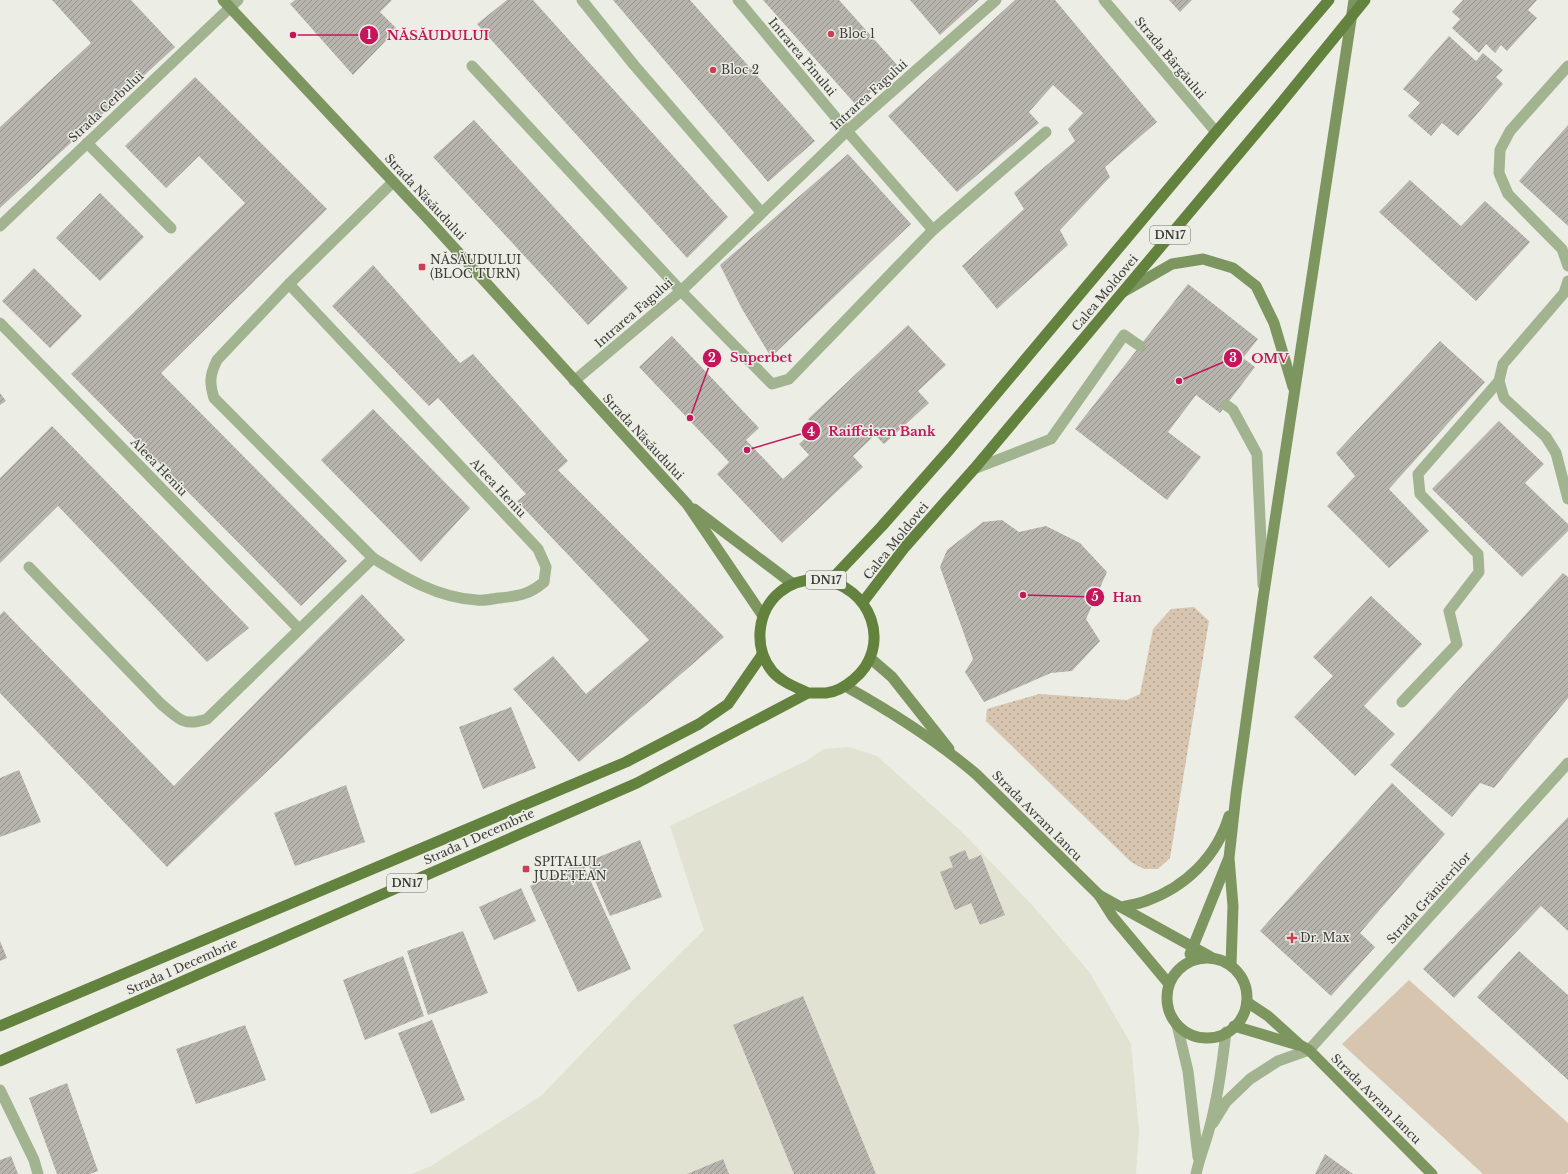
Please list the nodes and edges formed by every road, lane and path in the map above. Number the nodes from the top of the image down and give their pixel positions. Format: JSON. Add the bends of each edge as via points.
{"nodes":[{"id":1,"x":582,"y":0,"type":"edge"},
{"id":2,"x":738,"y":0,"type":"edge"},
{"id":3,"x":996,"y":0,"type":"edge"},
{"id":4,"x":1104,"y":0,"type":"edge"},
{"id":5,"x":1329,"y":0,"type":"edge"},
{"id":6,"x":1354,"y":0,"type":"edge"},
{"id":7,"x":1365,"y":0,"type":"edge"},
{"id":8,"x":230,"y":3,"type":"edge"},
{"id":9,"x":1351,"y":16,"type":"junction"},
{"id":10,"x":472,"y":66,"type":"dead end"},
{"id":11,"x":1568,"y":66,"type":"edge"},
{"id":12,"x":847,"y":131,"type":"junction"},
{"id":13,"x":1046,"y":132,"type":"dead end"},
{"id":14,"x":1216,"y":132,"type":"junction"},
{"id":15,"x":87,"y":143,"type":"junction"},
{"id":16,"x":394,"y":182,"type":"junction"},
{"id":17,"x":761,"y":212,"type":"junction"},
{"id":18,"x":0,"y":226,"type":"edge"},
{"id":19,"x":172,"y":228,"type":"dead end"},
{"id":20,"x":933,"y":230,"type":"junction"},
{"id":21,"x":1568,"y":266,"type":"edge"},
{"id":22,"x":1568,"y":281,"type":"edge"},
{"id":23,"x":289,"y":284,"type":"junction"},
{"id":24,"x":681,"y":290,"type":"junction"},
{"id":25,"x":1122,"y":292,"type":"junction"},
{"id":26,"x":0,"y":323,"type":"edge"},
{"id":27,"x":1140,"y":346,"type":"dead end"},
{"id":28,"x":574,"y":381,"type":"junction"},
{"id":29,"x":1499,"y":381,"type":"junction"},
{"id":30,"x":1294,"y":391,"type":"junction"},
{"id":31,"x":1226,"y":405,"type":"dead end"},
{"id":32,"x":974,"y":469,"type":"junction"},
{"id":33,"x":1568,"y":499,"type":"edge"},
{"id":34,"x":687,"y":504,"type":"junction"},
{"id":35,"x":373,"y":558,"type":"junction"},
{"id":36,"x":29,"y":567,"type":"dead end"},
{"id":37,"x":830,"y":581,"type":"junction"},
{"id":38,"x":793,"y":584,"type":"junction"},
{"id":39,"x":1263,"y":599,"type":"junction"},
{"id":40,"x":863,"y":602,"type":"junction"},
{"id":41,"x":763,"y":616,"type":"junction"},
{"id":42,"x":299,"y":629,"type":"junction"},
{"id":43,"x":762,"y":654,"type":"junction"},
{"id":44,"x":870,"y":658,"type":"junction"},
{"id":45,"x":845,"y":686,"type":"junction"},
{"id":46,"x":808,"y":693,"type":"junction"},
{"id":47,"x":1402,"y":702,"type":"dead end"},
{"id":48,"x":956,"y":757,"type":"junction"},
{"id":49,"x":1568,"y":762,"type":"edge"},
{"id":50,"x":1236,"y":794,"type":"junction"},
{"id":51,"x":1229,"y":858,"type":"junction"},
{"id":52,"x":1099,"y":894,"type":"junction"},
{"id":53,"x":1122,"y":907,"type":"junction"},
{"id":54,"x":1192,"y":948,"type":"junction"},
{"id":55,"x":1210,"y":957,"type":"junction"},
{"id":56,"x":1185,"y":965,"type":"junction"},
{"id":57,"x":1231,"y":965,"type":"junction"},
{"id":58,"x":1169,"y":984,"type":"junction"},
{"id":59,"x":1247,"y":1002,"type":"junction"},
{"id":60,"x":1177,"y":1025,"type":"junction"},
{"id":61,"x":0,"y":1026,"type":"edge"},
{"id":62,"x":1230,"y":1029,"type":"junction"},
{"id":63,"x":1305,"y":1048,"type":"junction"},
{"id":64,"x":0,"y":1061,"type":"edge"},
{"id":65,"x":0,"y":1090,"type":"edge"},
{"id":66,"x":1209,"y":1130,"type":"junction"},
{"id":67,"x":1198,"y":1160,"type":"junction"},
{"id":68,"x":38,"y":1174,"type":"edge"},
{"id":69,"x":1196,"y":1174,"type":"edge"},
{"id":70,"x":1432,"y":1174,"type":"edge"}],
"edges":[{"from":1,"to":17,"type":"street","via":[[634,65]]},
{"from":2,"to":12,"type":"street","name":"Intrarea Pinului"},
{"from":3,"to":12,"type":"street","name":"Intrarea Fagului"},
{"from":4,"to":14,"type":"street","name":"Strada Bârgăului"},
{"from":5,"to":14,"type":"main road","name":"Calea Moldovei","number":"DN17"},
{"from":6,"to":9,"type":"main road"},
{"from":7,"to":9,"type":"main road","name":"Calea Moldovei","number":"DN17"},
{"from":8,"to":15,"type":"street","name":"Strada Cerbului"},
{"from":8,"to":16,"type":"main road","name":"Strada Năsăudului"},
{"from":9,"to":25,"type":"main road","name":"Calea Moldovei","number":"DN17"},
{"from":9,"to":30,"type":"main road"},
{"from":10,"to":24,"type":"street"},
{"from":11,"to":21,"type":"street","via":[[1510,131],[1500,150],[1499,172],[1508,194],[1562,249]]},
{"from":12,"to":17,"type":"street","name":"Intrarea Fagului"},
{"from":12,"to":20,"type":"street","name":"Intrarea Pinului"},
{"from":13,"to":20,"type":"street"},
{"from":14,"to":37,"type":"main road","name":"Calea Moldovei","number":"DN17","via":[[950,449]]},
{"from":15,"to":18,"type":"street","name":"Strada Cerbului"},
{"from":15,"to":19,"type":"street"},
{"from":16,"to":23,"type":"street","name":"Aleea Heniu"},
{"from":16,"to":28,"type":"main road","name":"Strada Năsăudului"},
{"from":17,"to":24,"type":"street","name":"Intrarea Fagului"},
{"from":20,"to":24,"type":"street","via":[[789,379],[772,384]]},
{"from":22,"to":29,"type":"street","via":[[1564,293],[1503,364]]},
{"from":23,"to":35,"type":"street","name":"Aleea Heniu","via":[[217,360],[210,385],[214,398]]},
{"from":23,"to":35,"type":"street","name":"Aleea Heniu","via":[[538,549],[546,567],[544,582],[534,591],[514,597],[478,600],[442,594],[410,580]]},
{"from":24,"to":28,"type":"street","name":"Intrarea Fagului"},
{"from":25,"to":30,"type":"main road","via":[[1172,264],[1203,259],[1233,268],[1256,286],[1274,323]]},
{"from":25,"to":32,"type":"main road","name":"Calea Moldovei","number":"DN17"},
{"from":26,"to":42,"type":"street","name":"Aleea Heniu"},
{"from":27,"to":32,"type":"street","via":[[1124,335],[1051,439]]},
{"from":28,"to":34,"type":"main road","name":"Strada Năsăudului"},
{"from":29,"to":33,"type":"street","via":[[1504,398],[1546,437],[1556,453]]},
{"from":29,"to":47,"type":"street","via":[[1418,474],[1420,494],[1478,554],[1479,572],[1449,611],[1457,644]]},
{"from":30,"to":39,"type":"main road"},
{"from":31,"to":39,"type":"street","via":[[1234,410],[1257,454]]},
{"from":32,"to":40,"type":"main road","name":"Calea Moldovei","number":"DN17","via":[[905,547]]},
{"from":34,"to":38,"type":"main road","name":"Strada Năsăudului"},
{"from":34,"to":41,"type":"main road","name":"Strada Năsăudului"},
{"from":35,"to":42,"type":"street"},
{"from":36,"to":42,"type":"street","via":[[161,704],[179,719],[194,723],[207,719]]},
{"from":37,"to":38,"type":"main road","number":"DN17","via":[[811,579]]},
{"from":37,"to":40,"type":"main road","number":"DN17","via":[[849,589]]},
{"from":38,"to":41,"type":"main road","number":"DN17","via":[[780,592]]},
{"from":39,"to":50,"type":"main road"},
{"from":40,"to":44,"type":"main road","number":"DN17","via":[[872,620],[874,639]]},
{"from":41,"to":43,"type":"main road","number":"DN17","via":[[759,636]]},
{"from":43,"to":46,"type":"main road","number":"DN17","via":[[773,672],[789,684]]},
{"from":43,"to":61,"type":"main road","name":"Strada 1 Decembrie","number":"DN17","via":[[728,704],[699,724],[626,762]]},
{"from":44,"to":45,"type":"main road","number":"DN17","via":[[860,674]]},
{"from":44,"to":48,"type":"main road","name":"Strada Avram Iancu","via":[[892,677]]},
{"from":45,"to":46,"type":"main road","number":"DN17","via":[[827,693]]},
{"from":45,"to":48,"type":"main road","name":"Strada Avram Iancu"},
{"from":46,"to":64,"type":"main road","name":"Strada 1 Decembrie","number":"DN17","via":[[637,783]]},
{"from":48,"to":52,"type":"main road","name":"Strada Avram Iancu","via":[[992,788]]},
{"from":49,"to":63,"type":"street","name":"Strada Grănicerilor"},
{"from":50,"to":51,"type":"main road"},
{"from":50,"to":53,"type":"main road","via":[[1217,845],[1203,864],[1186,880],[1168,891],[1146,901]]},
{"from":51,"to":54,"type":"main road"},
{"from":51,"to":57,"type":"main road","via":[[1234,906]]},
{"from":52,"to":53,"type":"main road","name":"Strada Avram Iancu"},
{"from":52,"to":58,"type":"main road","name":"Strada Avram Iancu","via":[[1113,917]]},
{"from":53,"to":54,"type":"main road","name":"Strada Avram Iancu"},
{"from":54,"to":55,"type":"main road","name":"Strada Avram Iancu"},
{"from":54,"to":56,"type":"main road"},
{"from":55,"to":56,"type":"main road","via":[[1197,959]]},
{"from":55,"to":57,"type":"main road"},
{"from":56,"to":58,"type":"main road"},
{"from":57,"to":59,"type":"main road","via":[[1241,975],[1246,988]]},
{"from":58,"to":60,"type":"main road","via":[[1169,1012]]},
{"from":59,"to":62,"type":"main road","via":[[1242,1015]]},
{"from":59,"to":63,"type":"main road","name":"Strada Avram Iancu","via":[[1268,1016]]},
{"from":60,"to":62,"type":"main road","via":[[1188,1033],[1200,1037],[1213,1037]]},
{"from":60,"to":67,"type":"street","via":[[1188,1071]]},
{"from":62,"to":63,"type":"main road","name":"Strada Avram Iancu"},
{"from":62,"to":66,"type":"street"},
{"from":63,"to":66,"type":"street","via":[[1250,1079],[1226,1102]]},
{"from":63,"to":70,"type":"main road","name":"Strada Avram Iancu"},
{"from":65,"to":68,"type":"street","via":[[34,1160]]},
{"from":66,"to":67,"type":"street"},
{"from":67,"to":69,"type":"street"}]}
